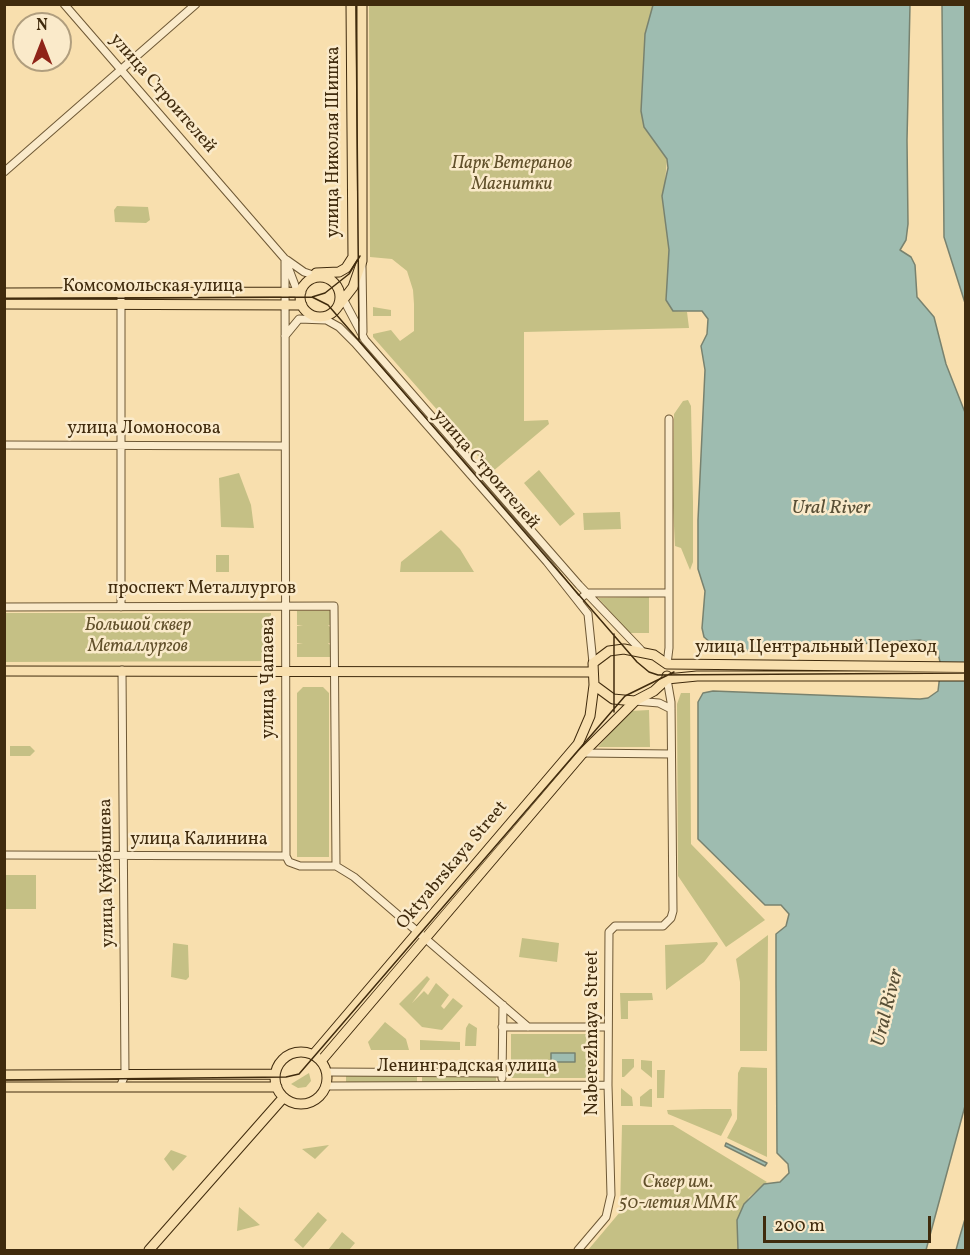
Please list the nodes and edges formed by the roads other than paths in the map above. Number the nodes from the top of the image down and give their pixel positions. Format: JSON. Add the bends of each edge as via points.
{"nodes":[{"id":1,"x":64,"y":4,"type":"edge"},
{"id":2,"x":196,"y":4,"type":"edge"},
{"id":3,"x":351,"y":4,"type":"edge"},
{"id":4,"x":362,"y":4,"type":"edge"},
{"id":5,"x":356,"y":47,"type":"junction"},
{"id":6,"x":121,"y":71,"type":"junction"},
{"id":7,"x":356,"y":124,"type":"junction"},
{"id":8,"x":4,"y":172,"type":"edge"},
{"id":9,"x":285,"y":259,"type":"junction"},
{"id":10,"x":362,"y":261,"type":"junction"},
{"id":11,"x":320,"y":276,"type":"junction"},
{"id":12,"x":284,"y":292,"type":"junction"},
{"id":13,"x":4,"y":293,"type":"edge"},
{"id":14,"x":121,"y":293,"type":"junction"},
{"id":15,"x":342,"y":297,"type":"junction"},
{"id":16,"x":301,"y":298,"type":"junction"},
{"id":17,"x":4,"y":304,"type":"edge"},
{"id":18,"x":121,"y":305,"type":"junction"},
{"id":19,"x":284,"y":305,"type":"junction"},
{"id":20,"x":322,"y":318,"type":"junction"},
{"id":21,"x":299,"y":319,"type":"junction"},
{"id":22,"x":363,"y":337,"type":"junction"},
{"id":23,"x":284,"y":338,"type":"junction"},
{"id":24,"x":669,"y":419,"type":"dead end"},
{"id":25,"x":4,"y":445,"type":"edge"},
{"id":26,"x":121,"y":445,"type":"junction"},
{"id":27,"x":284,"y":446,"type":"junction"},
{"id":28,"x":587,"y":593,"type":"junction"},
{"id":29,"x":669,"y":593,"type":"junction"},
{"id":30,"x":578,"y":601,"type":"junction"},
{"id":31,"x":285,"y":606,"type":"junction"},
{"id":32,"x":4,"y":607,"type":"edge"},
{"id":33,"x":121,"y":607,"type":"junction"},
{"id":34,"x":641,"y":650,"type":"junction"},
{"id":35,"x":667,"y":664,"type":"junction"},
{"id":36,"x":593,"y":667,"type":"junction"},
{"id":37,"x":966,"y":667,"type":"edge"},
{"id":38,"x":122,"y":670,"type":"junction"},
{"id":39,"x":4,"y":671,"type":"edge"},
{"id":40,"x":285,"y":671,"type":"junction"},
{"id":41,"x":334,"y":671,"type":"junction"},
{"id":42,"x":935,"y":671,"type":"junction"},
{"id":43,"x":966,"y":676,"type":"edge"},
{"id":44,"x":667,"y":679,"type":"junction"},
{"id":45,"x":594,"y":685,"type":"junction"},
{"id":46,"x":635,"y":701,"type":"junction"},
{"id":47,"x":671,"y":709,"type":"junction"},
{"id":48,"x":583,"y":753,"type":"junction"},
{"id":49,"x":671,"y":754,"type":"junction"},
{"id":50,"x":4,"y":855,"type":"edge"},
{"id":51,"x":123,"y":856,"type":"junction"},
{"id":52,"x":286,"y":856,"type":"junction"},
{"id":53,"x":336,"y":866,"type":"junction"},
{"id":54,"x":423,"y":934,"type":"junction"},
{"id":55,"x":503,"y":1005,"type":"junction"},
{"id":56,"x":502,"y":1027,"type":"junction"},
{"id":57,"x":528,"y":1027,"type":"junction"},
{"id":58,"x":608,"y":1027,"type":"junction"},
{"id":59,"x":317,"y":1058,"type":"junction"},
{"id":60,"x":326,"y":1072,"type":"junction"},
{"id":61,"x":502,"y":1073,"type":"junction"},
{"id":62,"x":275,"y":1074,"type":"junction"},
{"id":63,"x":4,"y":1075,"type":"edge"},
{"id":64,"x":125,"y":1075,"type":"junction"},
{"id":65,"x":502,"y":1084,"type":"junction"},
{"id":66,"x":608,"y":1085,"type":"junction"},
{"id":67,"x":325,"y":1086,"type":"junction"},
{"id":68,"x":4,"y":1087,"type":"edge"},
{"id":69,"x":120,"y":1087,"type":"junction"},
{"id":70,"x":134,"y":1087,"type":"junction"},
{"id":71,"x":277,"y":1087,"type":"junction"},
{"id":72,"x":283,"y":1098,"type":"junction"},
{"id":73,"x":149,"y":1251,"type":"edge"},
{"id":74,"x":578,"y":1251,"type":"edge"}],
"edges":[{"from":1,"to":6,"type":"street","name":"улица Строителей"},
{"from":2,"to":6,"type":"street"},
{"from":3,"to":5,"type":"main road","name":"улица Николая Шишка"},
{"from":4,"to":5,"type":"main road","name":"улица Николая Шишка"},
{"from":5,"to":7,"type":"main road","name":"улица Николая Шишка"},
{"from":6,"to":8,"type":"street"},
{"from":6,"to":9,"type":"street","name":"улица Строителей"},
{"from":7,"to":10,"type":"main road","name":"улица Николая Шишка"},
{"from":7,"to":11,"type":"main road","name":"улица Николая Шишка","via":[[353,257],[346,268]]},
{"from":9,"to":11,"type":"street","name":"улица Строителей"},
{"from":9,"to":12,"type":"street","name":"улица Чапаева"},
{"from":9,"to":16,"type":"street","name":"улица Строителей"},
{"from":10,"to":15,"type":"main road","name":"улица Николая Шишка","via":[[357,280]]},
{"from":10,"to":22,"type":"street","name":"улица Николая Шишка"},
{"from":11,"to":15,"type":"main road","via":[[335,283]]},
{"from":11,"to":16,"type":"main road","via":[[307,282]]},
{"from":12,"to":14,"type":"main road","name":"Комсомольская улица"},
{"from":12,"to":16,"type":"main road","name":"Комсомольская улица"},
{"from":12,"to":19,"type":"street","name":"улица Чапаева"},
{"from":13,"to":14,"type":"main road","name":"Комсомольская улица"},
{"from":14,"to":18,"type":"street"},
{"from":15,"to":20,"type":"main road","via":[[336,309]]},
{"from":15,"to":22,"type":"street","name":"улица Строителей"},
{"from":16,"to":19,"type":"main road","name":"Комсомольская улица"},
{"from":16,"to":20,"type":"main road"},
{"from":17,"to":18,"type":"main road","name":"Комсомольская улица"},
{"from":18,"to":19,"type":"main road","name":"Комсомольская улица"},
{"from":18,"to":26,"type":"street"},
{"from":19,"to":23,"type":"street","name":"улица Чапаева"},
{"from":20,"to":21,"type":"street"},
{"from":20,"to":21,"type":"street"},
{"from":20,"to":30,"type":"street","name":"улица Строителей","via":[[355,342]]},
{"from":21,"to":23,"type":"street"},
{"from":22,"to":28,"type":"street","name":"улица Строителей"},
{"from":23,"to":27,"type":"street","name":"улица Чапаева"},
{"from":24,"to":29,"type":"street"},
{"from":25,"to":26,"type":"street","name":"улица Ломоносова"},
{"from":26,"to":27,"type":"street","name":"улица Ломоносова"},
{"from":26,"to":33,"type":"street"},
{"from":27,"to":31,"type":"street","name":"улица Чапаева"},
{"from":28,"to":29,"type":"street"},
{"from":28,"to":30,"type":"street"},
{"from":28,"to":34,"type":"street","name":"улица Строителей"},
{"from":29,"to":35,"type":"street"},
{"from":30,"to":36,"type":"street","name":"улица Строителей","via":[[588,614]]},
{"from":31,"to":33,"type":"street","name":"проспект Металлургов"},
{"from":31,"to":40,"type":"street","name":"улица Чапаева"},
{"from":31,"to":41,"type":"street","name":"проспект Металлургов","via":[[334,606]]},
{"from":32,"to":33,"type":"street","name":"проспект Металлургов"},
{"from":34,"to":35,"type":"main road"},
{"from":34,"to":36,"type":"main road","via":[[609,651]]},
{"from":35,"to":42,"type":"main road","name":"улица Центральный Переход"},
{"from":35,"to":44,"type":"main road"},
{"from":36,"to":41,"type":"main road"},
{"from":36,"to":45,"type":"main road"},
{"from":37,"to":42,"type":"main road","name":"улица Центральный Переход"},
{"from":38,"to":39,"type":"main road"},
{"from":38,"to":40,"type":"main road"},
{"from":38,"to":51,"type":"street","name":"улица Куйбышева"},
{"from":40,"to":41,"type":"main road"},
{"from":40,"to":52,"type":"street","name":"улица Чапаева"},
{"from":41,"to":53,"type":"street"},
{"from":42,"to":43,"type":"main road","name":"улица Центральный Переход"},
{"from":42,"to":44,"type":"main road","name":"улица Центральный Переход"},
{"from":44,"to":46,"type":"main road"},
{"from":44,"to":47,"type":"street","name":"Naberezhnaya Street"},
{"from":45,"to":46,"type":"main road","via":[[613,699]]},
{"from":45,"to":54,"type":"main road","name":"Oktyabrskaya Street","via":[[590,716],[578,744]]},
{"from":46,"to":47,"type":"street","via":[[659,703]]},
{"from":46,"to":48,"type":"main road","name":"Oktyabrskaya Street"},
{"from":47,"to":49,"type":"street","name":"Naberezhnaya Street"},
{"from":48,"to":49,"type":"street"},
{"from":48,"to":54,"type":"main road","name":"Oktyabrskaya Street"},
{"from":49,"to":58,"type":"street","name":"Naberezhnaya Street","via":[[673,914],[659,927],[610,929]]},
{"from":50,"to":51,"type":"street","name":"улица Калинина"},
{"from":51,"to":52,"type":"street","name":"улица Калинина"},
{"from":51,"to":64,"type":"street","name":"улица Куйбышева"},
{"from":52,"to":53,"type":"street","via":[[289,862],[300,866]]},
{"from":53,"to":54,"type":"street"},
{"from":54,"to":55,"type":"street"},
{"from":54,"to":59,"type":"main road","name":"Oktyabrskaya Street"},
{"from":55,"to":56,"type":"street"},
{"from":55,"to":57,"type":"street"},
{"from":56,"to":57,"type":"street"},
{"from":56,"to":61,"type":"street"},
{"from":57,"to":58,"type":"street"},
{"from":58,"to":66,"type":"street","name":"Naberezhnaya Street"},
{"from":59,"to":60,"type":"main road"},
{"from":59,"to":62,"type":"main road","via":[[302,1052],[290,1054]]},
{"from":60,"to":61,"type":"street","name":"Ленинградская улица"},
{"from":60,"to":67,"type":"main road"},
{"from":61,"to":65,"type":"street"},
{"from":62,"to":64,"type":"main road"},
{"from":62,"to":71,"type":"main road"},
{"from":63,"to":64,"type":"main road"},
{"from":64,"to":69,"type":"street","name":"улица Куйбышева"},
{"from":64,"to":70,"type":"street"},
{"from":65,"to":66,"type":"street","name":"Ленинградская улица"},
{"from":65,"to":67,"type":"street","name":"Ленинградская улица"},
{"from":66,"to":74,"type":"street","name":"Naberezhnaya Street","via":[[610,1207]]},
{"from":67,"to":72,"type":"main road","via":[[312,1102],[297,1104]]},
{"from":68,"to":69,"type":"main road"},
{"from":69,"to":70,"type":"main road"},
{"from":70,"to":71,"type":"main road"},
{"from":71,"to":72,"type":"main road"},
{"from":72,"to":73,"type":"main road"}]}
